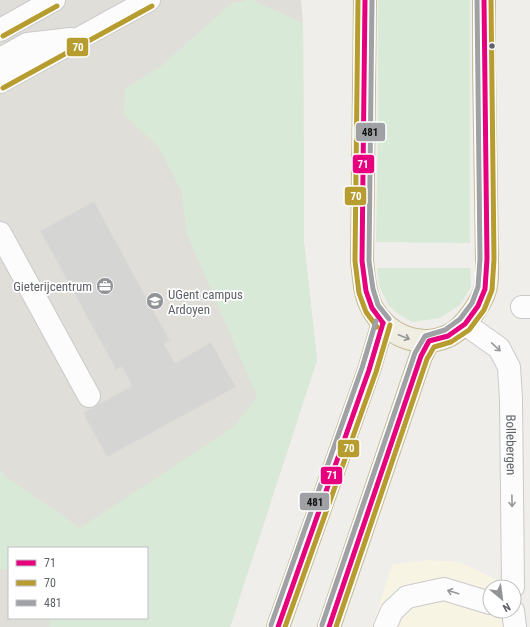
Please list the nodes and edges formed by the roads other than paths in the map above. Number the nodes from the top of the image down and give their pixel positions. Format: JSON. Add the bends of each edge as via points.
{"nodes":[{"id":1,"x":54,"y":0,"type":"edge"},
{"id":2,"x":60,"y":0,"type":"edge"},
{"id":3,"x":149,"y":0,"type":"edge"},
{"id":4,"x":365,"y":0,"type":"edge"},
{"id":5,"x":484,"y":0,"type":"edge"},
{"id":6,"x":0,"y":30,"type":"edge"},
{"id":7,"x":82,"y":37,"type":"junction"},
{"id":8,"x":27,"y":44,"type":"junction"},
{"id":9,"x":0,"y":59,"type":"edge"},
{"id":10,"x":0,"y":82,"type":"edge"},
{"id":11,"x":0,"y":233,"type":"edge"},
{"id":12,"x":383,"y":323,"type":"junction"},
{"id":13,"x":465,"y":324,"type":"junction"},
{"id":14,"x":429,"y":341,"type":"junction"},
{"id":15,"x":89,"y":396,"type":"dead end"},
{"id":16,"x":513,"y":579,"type":"edge"},
{"id":17,"x":482,"y":601,"type":"edge"},
{"id":18,"x":278,"y":627,"type":"edge"},
{"id":19,"x":329,"y":627,"type":"edge"},
{"id":20,"x":386,"y":627,"type":"edge"}],
"edges":[{"from":1,"to":6,"type":"street"},
{"from":2,"to":8,"type":"street"},
{"from":3,"to":7,"type":"street"},
{"from":4,"to":12,"type":"highway","via":[[362,261],[366,291],[372,308]]},
{"from":5,"to":13,"type":"highway","via":[[487,259],[485,289],[478,306]]},
{"from":7,"to":8,"type":"street"},
{"from":7,"to":10,"type":"street"},
{"from":8,"to":9,"type":"street"},
{"from":11,"to":15,"type":"street"},
{"from":12,"to":14,"type":"highway","one_way":true,"via":[[407,339]]},
{"from":12,"to":18,"type":"highway","via":[[369,370]]},
{"from":13,"to":14,"type":"highway","via":[[448,336]]},
{"from":13,"to":16,"type":"street","name":"Bollebergen","one_way":true,"via":[[498,348],[509,367]]},
{"from":14,"to":19,"type":"highway","via":[[421,356]]},
{"from":17,"to":20,"type":"street","one_way":true,"via":[[444,589],[407,597],[392,611]]}]}
